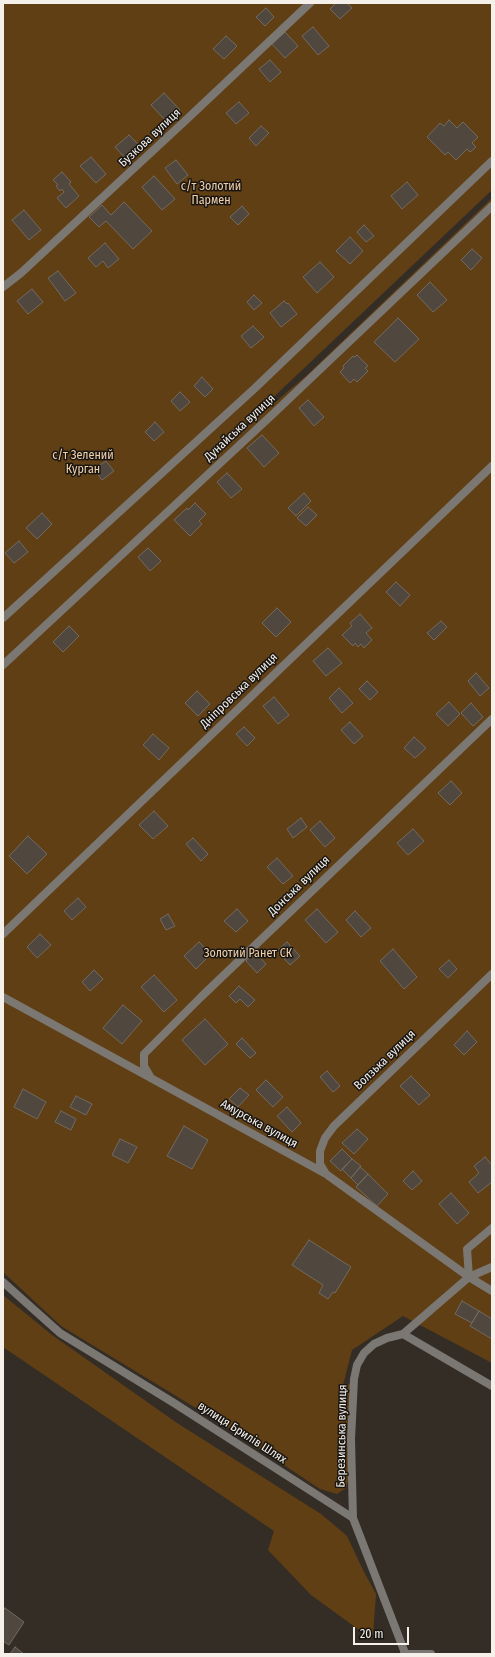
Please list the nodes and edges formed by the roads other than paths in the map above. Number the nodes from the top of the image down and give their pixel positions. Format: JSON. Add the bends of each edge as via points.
{"nodes":[{"id":1,"x":310,"y":3,"type":"edge"},
{"id":2,"x":492,"y":161,"type":"edge"},
{"id":3,"x":492,"y":206,"type":"edge"},
{"id":4,"x":3,"y":287,"type":"edge"},
{"id":5,"x":492,"y":466,"type":"edge"},
{"id":6,"x":3,"y":618,"type":"edge"},
{"id":7,"x":3,"y":665,"type":"edge"},
{"id":8,"x":492,"y":719,"type":"edge"},
{"id":9,"x":3,"y":934,"type":"edge"},
{"id":10,"x":492,"y":974,"type":"edge"},
{"id":11,"x":3,"y":997,"type":"edge"},
{"id":12,"x":151,"y":1079,"type":"junction"},
{"id":13,"x":326,"y":1174,"type":"junction"},
{"id":14,"x":492,"y":1228,"type":"edge"},
{"id":15,"x":492,"y":1267,"type":"edge"},
{"id":16,"x":469,"y":1277,"type":"junction"},
{"id":17,"x":3,"y":1282,"type":"edge"},
{"id":18,"x":492,"y":1291,"type":"edge"},
{"id":19,"x":404,"y":1334,"type":"junction"},
{"id":20,"x":492,"y":1386,"type":"edge"},
{"id":21,"x":353,"y":1518,"type":"junction"},
{"id":22,"x":405,"y":1654,"type":"edge"},
{"id":23,"x":431,"y":1654,"type":"edge"}],
"edges":[{"from":1,"to":4,"type":"street","name":"Бузкова вулиця"},
{"from":2,"to":6,"type":"street","name":"Дунайська вулиця","via":[[254,389]]},
{"from":3,"to":7,"type":"street","name":"Дунайська вулиця"},
{"from":5,"to":9,"type":"street","name":"Дніпровська вулиця"},
{"from":8,"to":12,"type":"street","name":"Донська вулиця","via":[[144,1054],[144,1066]]},
{"from":10,"to":13,"type":"street","name":"Волзька вулиця","via":[[334,1126],[320,1151],[320,1164]]},
{"from":11,"to":12,"type":"street","name":"Амурська вулиця"},
{"from":12,"to":13,"type":"street","name":"Амурська вулиця"},
{"from":13,"to":16,"type":"street","name":"Амурська вулиця"},
{"from":14,"to":16,"type":"street","via":[[467,1249]]},
{"from":15,"to":16,"type":"street","name":"Березинська вулиця"},
{"from":16,"to":18,"type":"street","name":"Амурська вулиця"},
{"from":16,"to":19,"type":"street","name":"Березинська вулиця"},
{"from":17,"to":21,"type":"street","name":"вулиця Брилів Шлях","via":[[60,1333]]},
{"from":19,"to":20,"type":"street"},
{"from":19,"to":21,"type":"street","name":"Березинська вулиця","via":[[374,1344],[364,1353],[357,1365],[351,1439]]},
{"from":21,"to":22,"type":"street"},
{"from":22,"to":23,"type":"street"}]}
